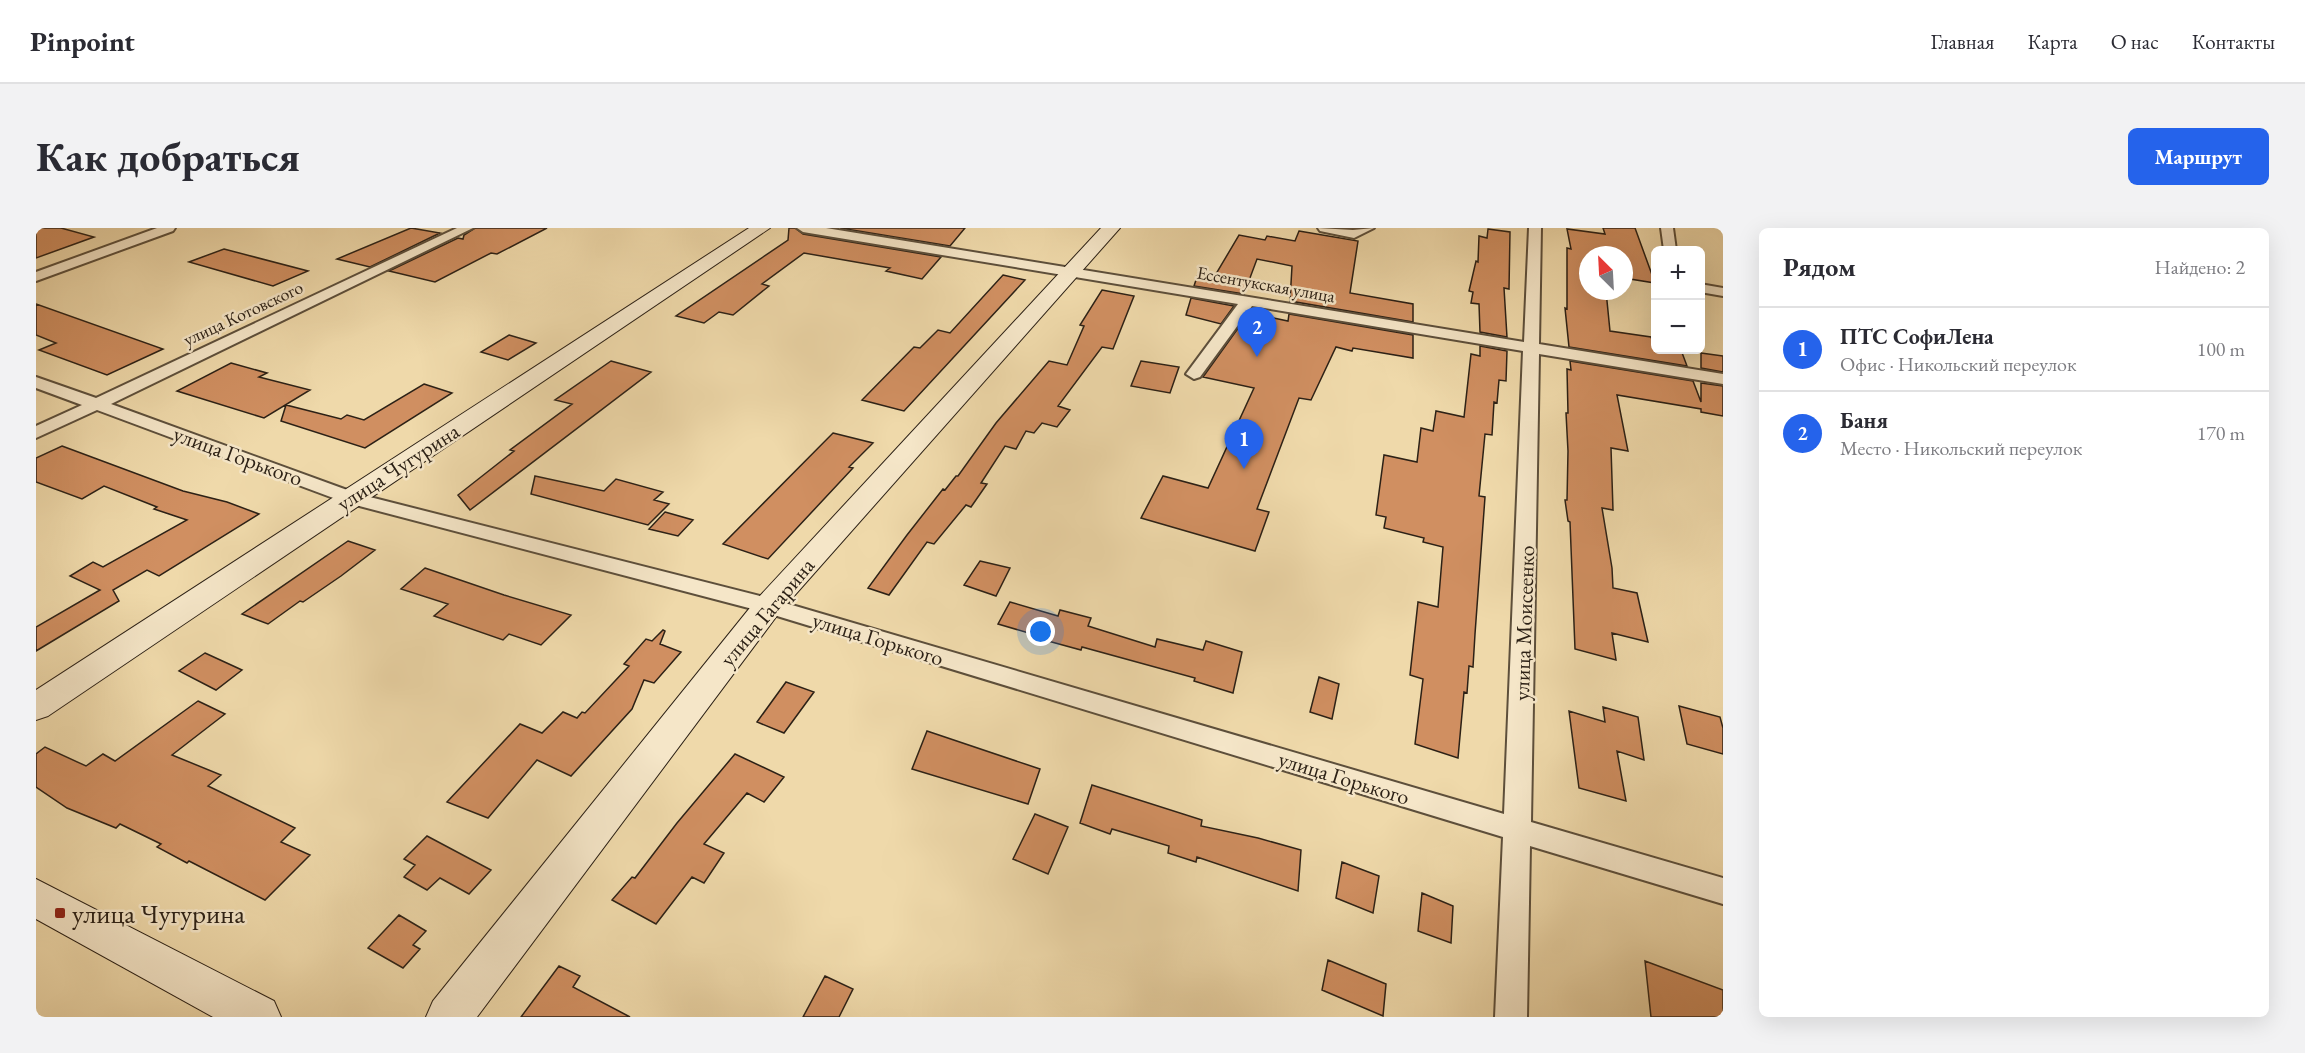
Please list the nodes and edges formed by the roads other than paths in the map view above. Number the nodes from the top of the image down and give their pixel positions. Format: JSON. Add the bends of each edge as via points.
{"nodes":[{"id":1,"x":168,"y":228,"type":"edge"},
{"id":2,"x":467,"y":228,"type":"edge"},
{"id":3,"x":761,"y":228,"type":"edge"},
{"id":4,"x":803,"y":228,"type":"edge"},
{"id":5,"x":1111,"y":228,"type":"edge"},
{"id":6,"x":1324,"y":228,"type":"edge"},
{"id":7,"x":1368,"y":228,"type":"edge"},
{"id":8,"x":1667,"y":228,"type":"edge"},
{"id":9,"x":1530,"y":229,"type":"edge"},
{"id":10,"x":1670,"y":246,"type":"edge"},
{"id":11,"x":1072,"y":271,"type":"junction"},
{"id":12,"x":36,"y":277,"type":"edge"},
{"id":13,"x":1705,"y":289,"type":"edge"},
{"id":14,"x":1723,"y":292,"type":"edge"},
{"id":15,"x":1248,"y":301,"type":"junction"},
{"id":16,"x":1532,"y":349,"type":"junction"},
{"id":17,"x":1194,"y":374,"type":"dead end"},
{"id":18,"x":1723,"y":379,"type":"edge"},
{"id":19,"x":36,"y":382,"type":"edge"},
{"id":20,"x":97,"y":404,"type":"junction"},
{"id":21,"x":36,"y":433,"type":"edge"},
{"id":22,"x":351,"y":498,"type":"junction"},
{"id":23,"x":768,"y":606,"type":"junction"},
{"id":24,"x":36,"y":707,"type":"edge"},
{"id":25,"x":1517,"y":830,"type":"junction"},
{"id":26,"x":1723,"y":891,"type":"edge"},
{"id":27,"x":36,"y":898,"type":"edge"},
{"id":28,"x":258,"y":1017,"type":"edge"},
{"id":29,"x":449,"y":1017,"type":"edge"},
{"id":30,"x":1511,"y":1017,"type":"edge"}],
"edges":[{"from":1,"to":12,"type":"street"},
{"from":2,"to":20,"type":"street","name":"улица Котовского"},
{"from":3,"to":22,"type":"street","name":"улица Чугурина"},
{"from":4,"to":11,"type":"street","name":"Ессентукская улица"},
{"from":5,"to":11,"type":"street","name":"улица Гагарина"},
{"from":6,"to":7,"type":"street","via":[[1354,234]]},
{"from":8,"to":10,"type":"street"},
{"from":9,"to":16,"type":"street","name":"улица Моисеенко"},
{"from":11,"to":15,"type":"street","name":"Ессентукская улица"},
{"from":11,"to":23,"type":"street","name":"улица Гагарина"},
{"from":13,"to":14,"type":"street"},
{"from":15,"to":16,"type":"street","name":"Ессентукская улица"},
{"from":15,"to":17,"type":"street"},
{"from":16,"to":18,"type":"street","name":"Ессентукская улица"},
{"from":16,"to":25,"type":"street","name":"улица Моисеенко"},
{"from":19,"to":20,"type":"street","name":"улица Горького"},
{"from":20,"to":21,"type":"street","name":"улица Котовского"},
{"from":20,"to":22,"type":"street","name":"улица Горького"},
{"from":22,"to":23,"type":"street","name":"улица Горького"},
{"from":22,"to":24,"type":"street","name":"улица Чугурина"},
{"from":23,"to":25,"type":"street","name":"улица Горького"},
{"from":23,"to":29,"type":"street","name":"улица Гагарина"},
{"from":25,"to":26,"type":"street","name":"улица Горького"},
{"from":25,"to":30,"type":"street","name":"улица Моисеенко"},
{"from":27,"to":28,"type":"street"}]}
